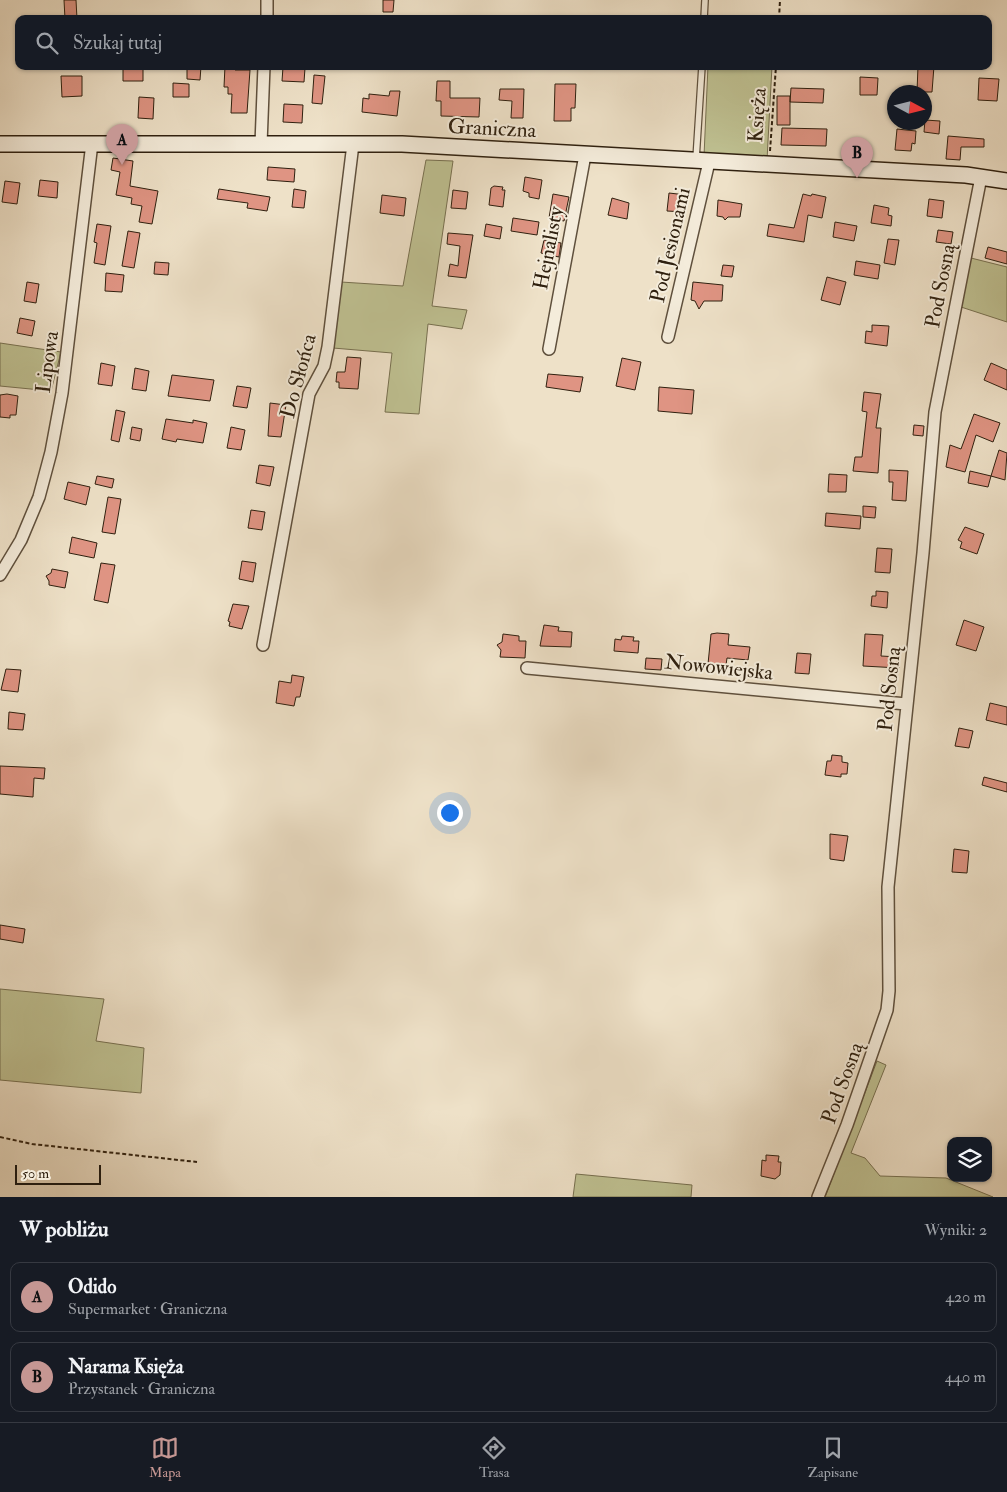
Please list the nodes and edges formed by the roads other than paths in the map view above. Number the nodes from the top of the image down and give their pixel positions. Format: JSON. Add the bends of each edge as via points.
{"nodes":[{"id":1,"x":267,"y":0,"type":"edge"},
{"id":2,"x":704,"y":0,"type":"edge"},
{"id":3,"x":266,"y":15,"type":"edge"},
{"id":4,"x":704,"y":15,"type":"edge"},
{"id":5,"x":264,"y":70,"type":"edge"},
{"id":6,"x":702,"y":70,"type":"edge"},
{"id":7,"x":0,"y":144,"type":"edge"},
{"id":8,"x":92,"y":144,"type":"junction"},
{"id":9,"x":261,"y":144,"type":"junction"},
{"id":10,"x":353,"y":144,"type":"junction"},
{"id":11,"x":585,"y":154,"type":"junction"},
{"id":12,"x":703,"y":162,"type":"junction"},
{"id":13,"x":981,"y":177,"type":"junction"},
{"id":14,"x":1007,"y":181,"type":"edge"},
{"id":15,"x":668,"y":337,"type":"dead end"},
{"id":16,"x":549,"y":349,"type":"dead end"},
{"id":17,"x":0,"y":574,"type":"edge"},
{"id":18,"x":264,"y":645,"type":"dead end"},
{"id":19,"x":528,"y":668,"type":"dead end"},
{"id":20,"x":906,"y":704,"type":"junction"},
{"id":21,"x":818,"y":1197,"type":"edge"}],
"edges":[{"from":1,"to":3,"type":"street"},
{"from":2,"to":4,"type":"lane"},
{"from":5,"to":9,"type":"street"},
{"from":6,"to":12,"type":"lane"},
{"from":7,"to":8,"type":"street","name":"Graniczna"},
{"from":8,"to":9,"type":"street","name":"Graniczna"},
{"from":8,"to":17,"type":"street","name":"Lipowa","via":[[62,393],[50,452],[40,497],[21,540]]},
{"from":9,"to":10,"type":"street","name":"Graniczna"},
{"from":10,"to":11,"type":"street","name":"Graniczna"},
{"from":10,"to":18,"type":"street","name":"Do Słońca","via":[[328,347],[324,366],[310,394]]},
{"from":11,"to":12,"type":"street","name":"Graniczna"},
{"from":11,"to":16,"type":"street","name":"Hejnalisty"},
{"from":12,"to":13,"type":"street","name":"Graniczna"},
{"from":12,"to":15,"type":"street","name":"Pod Jesionami"},
{"from":13,"to":14,"type":"street","name":"Graniczna"},
{"from":13,"to":20,"type":"street","name":"Pod Sosną","via":[[935,412]]},
{"from":19,"to":20,"type":"street","name":"Nowowiejska"},
{"from":20,"to":21,"type":"street","name":"Pod Sosną","via":[[888,887],[887,1010]]}]}
